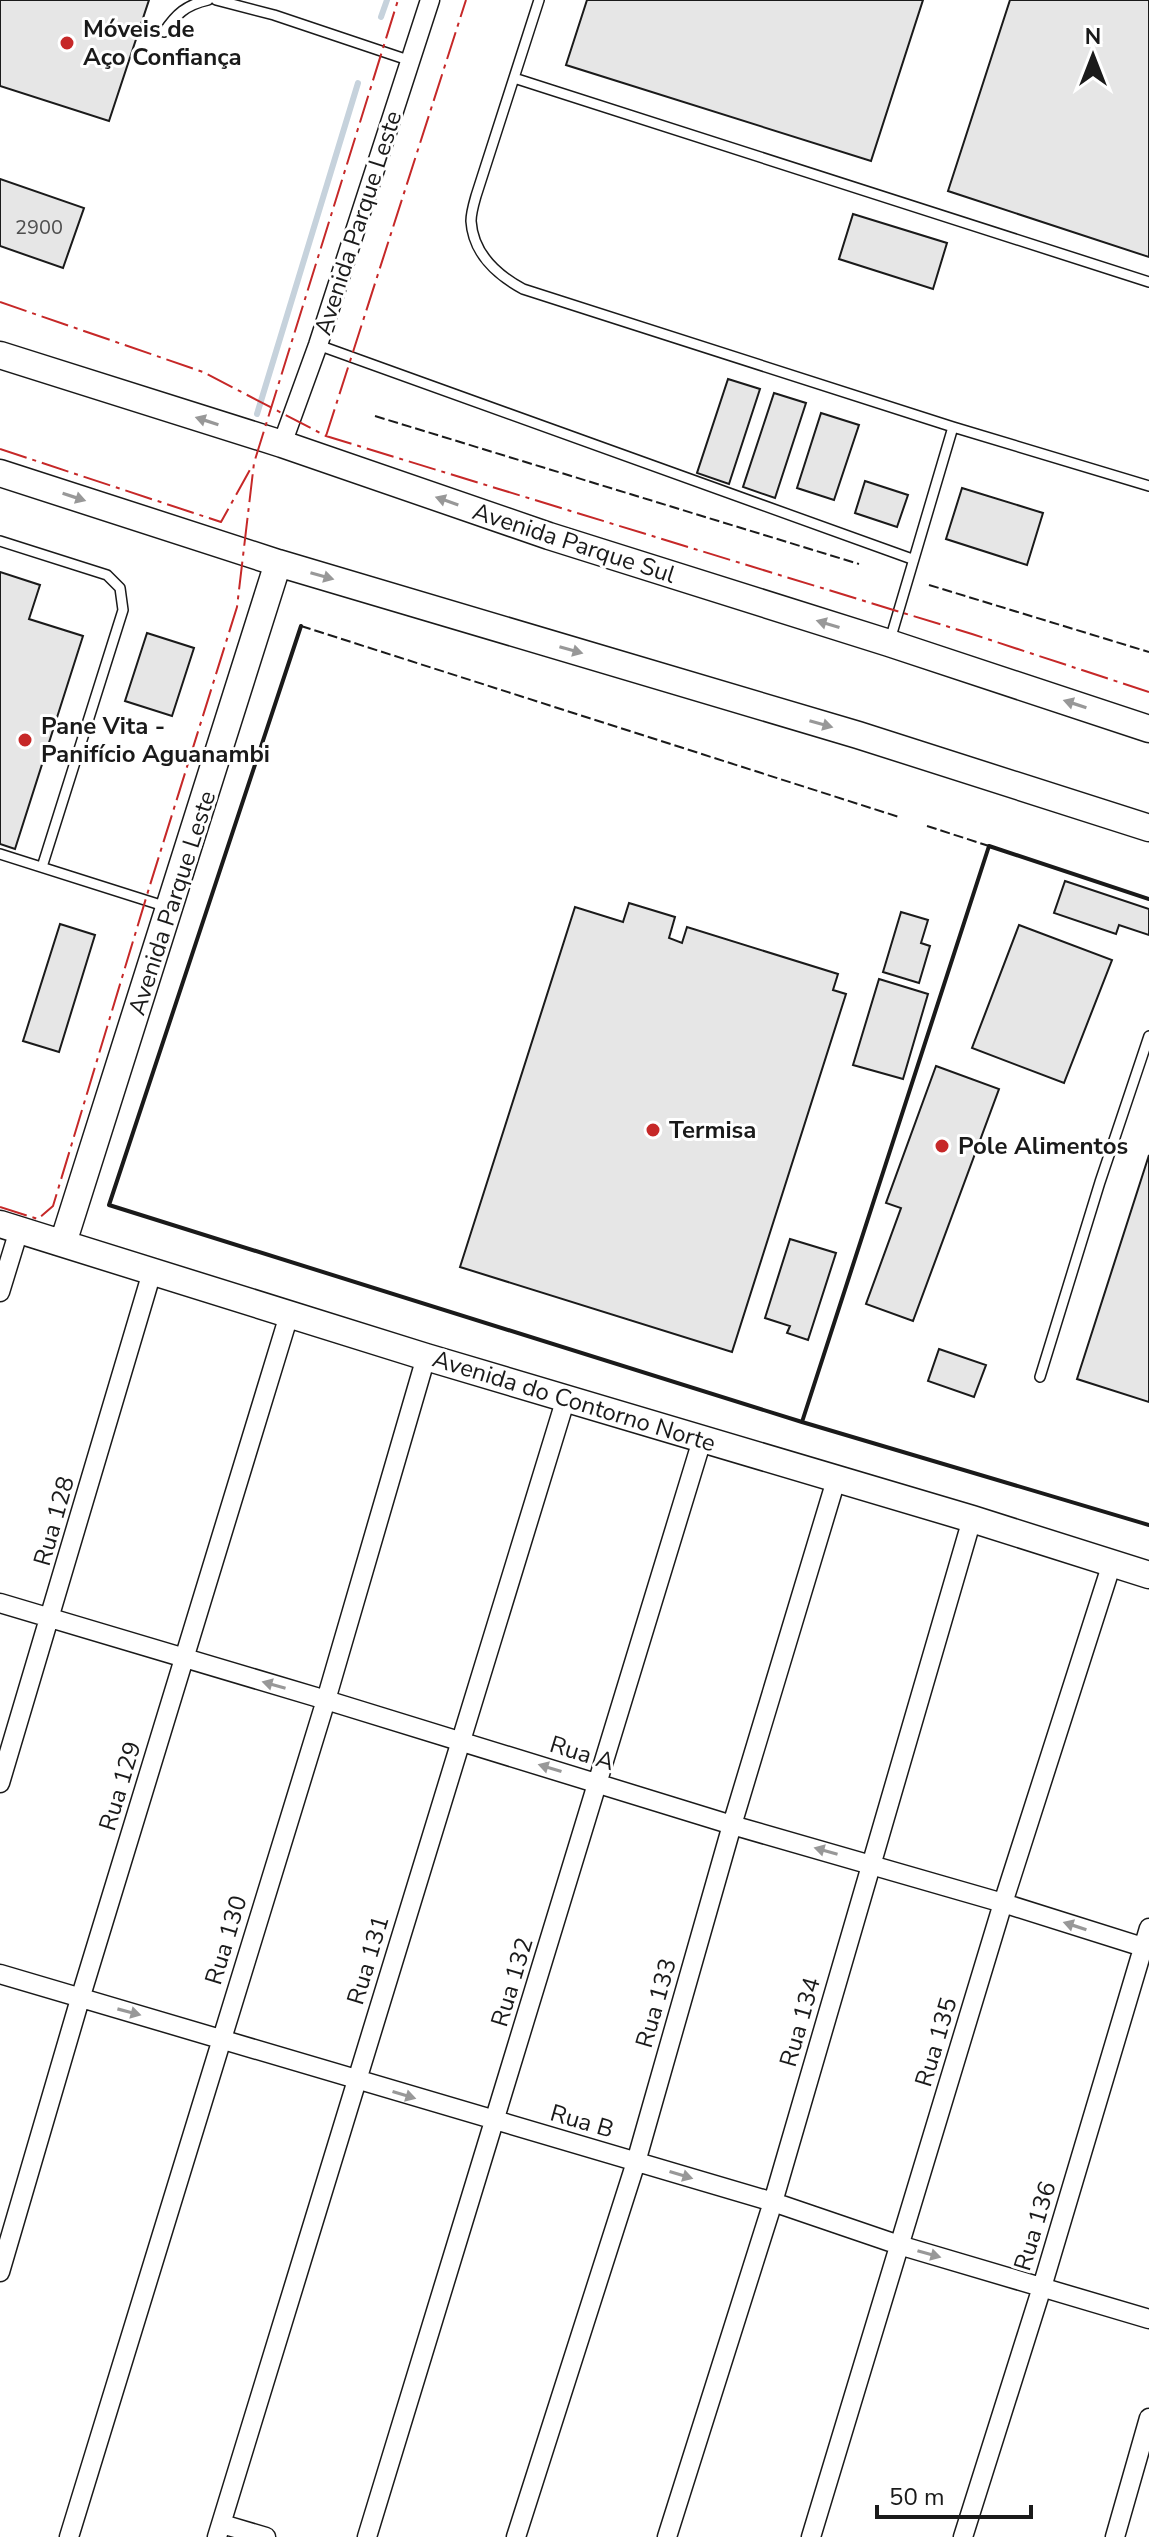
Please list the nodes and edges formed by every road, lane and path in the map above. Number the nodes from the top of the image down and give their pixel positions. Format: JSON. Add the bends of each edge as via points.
{"nodes":[{"id":1,"x":208,"y":0,"type":"edge"},
{"id":2,"x":216,"y":0,"type":"edge"},
{"id":3,"x":430,"y":0,"type":"edge"},
{"id":4,"x":539,"y":0,"type":"edge"},
{"id":5,"x":164,"y":32,"type":"dead end"},
{"id":6,"x":411,"y":61,"type":"junction"},
{"id":7,"x":514,"y":78,"type":"junction"},
{"id":8,"x":1149,"y":282,"type":"edge"},
{"id":9,"x":318,"y":345,"type":"junction"},
{"id":10,"x":0,"y":355,"type":"edge"},
{"id":11,"x":953,"y":427,"type":"junction"},
{"id":12,"x":282,"y":444,"type":"junction"},
{"id":13,"x":0,"y":473,"type":"edge"},
{"id":14,"x":1149,"y":486,"type":"edge"},
{"id":15,"x":0,"y":541,"type":"edge"},
{"id":16,"x":912,"y":559,"type":"junction"},
{"id":17,"x":278,"y":563,"type":"junction"},
{"id":18,"x":889,"y":643,"type":"junction"},
{"id":19,"x":1149,"y":729,"type":"edge"},
{"id":20,"x":1149,"y":828,"type":"edge"},
{"id":21,"x":0,"y":854,"type":"edge"},
{"id":22,"x":42,"y":867,"type":"junction"},
{"id":23,"x":170,"y":908,"type":"junction"},
{"id":24,"x":1149,"y":1036,"type":"edge"},
{"id":25,"x":10,"y":1227,"type":"edge"},
{"id":26,"x":63,"y":1243,"type":"junction"},
{"id":27,"x":152,"y":1272,"type":"junction"},
{"id":28,"x":0,"y":1292,"type":"edge"},
{"id":29,"x":289,"y":1315,"type":"junction"},
{"id":30,"x":426,"y":1357,"type":"junction"},
{"id":31,"x":1040,"y":1377,"type":"dead end"},
{"id":32,"x":566,"y":1398,"type":"junction"},
{"id":33,"x":702,"y":1440,"type":"junction"},
{"id":34,"x":836,"y":1480,"type":"junction"},
{"id":35,"x":972,"y":1519,"type":"junction"},
{"id":36,"x":1112,"y":1563,"type":"junction"},
{"id":37,"x":1149,"y":1575,"type":"edge"},
{"id":38,"x":0,"y":1603,"type":"edge"},
{"id":39,"x":51,"y":1618,"type":"junction"},
{"id":40,"x":185,"y":1659,"type":"junction"},
{"id":41,"x":326,"y":1700,"type":"junction"},
{"id":42,"x":460,"y":1741,"type":"junction"},
{"id":43,"x":0,"y":1783,"type":"edge"},
{"id":44,"x":597,"y":1783,"type":"junction"},
{"id":45,"x":732,"y":1825,"type":"junction"},
{"id":46,"x":871,"y":1863,"type":"junction"},
{"id":47,"x":1003,"y":1903,"type":"junction"},
{"id":48,"x":1149,"y":1928,"type":"edge"},
{"id":49,"x":1146,"y":1948,"type":"edge"},
{"id":50,"x":0,"y":1974,"type":"edge"},
{"id":51,"x":80,"y":1999,"type":"junction"},
{"id":52,"x":221,"y":2038,"type":"junction"},
{"id":53,"x":357,"y":2081,"type":"junction"},
{"id":54,"x":495,"y":2122,"type":"junction"},
{"id":55,"x":636,"y":2162,"type":"junction"},
{"id":56,"x":773,"y":2202,"type":"junction"},
{"id":57,"x":899,"y":2245,"type":"junction"},
{"id":58,"x":0,"y":2272,"type":"edge"},
{"id":59,"x":1042,"y":2287,"type":"junction"},
{"id":60,"x":1149,"y":2319,"type":"edge"},
{"id":61,"x":1149,"y":2418,"type":"edge"},
{"id":62,"x":220,"y":2531,"type":"edge"},
{"id":63,"x":69,"y":2537,"type":"edge"},
{"id":64,"x":266,"y":2537,"type":"edge"},
{"id":65,"x":367,"y":2537,"type":"edge"},
{"id":66,"x":516,"y":2537,"type":"edge"},
{"id":67,"x":667,"y":2537,"type":"edge"},
{"id":68,"x":811,"y":2537,"type":"edge"},
{"id":69,"x":963,"y":2537,"type":"edge"},
{"id":70,"x":1115,"y":2537,"type":"edge"}],
"edges":[{"from":1,"to":5,"type":"lane","via":[[176,14]]},
{"from":2,"to":6,"type":"lane"},
{"from":3,"to":6,"type":"street","name":"Avenida Parque Leste"},
{"from":4,"to":7,"type":"lane"},
{"from":6,"to":9,"type":"street","name":"Avenida Parque Leste"},
{"from":7,"to":8,"type":"lane"},
{"from":7,"to":11,"type":"lane","via":[[471,220],[476,242],[501,278]]},
{"from":9,"to":12,"type":"street","name":"Avenida Parque Leste"},
{"from":9,"to":16,"type":"lane"},
{"from":12,"to":10,"type":"street","name":"Avenida Parque Sul","one_way":true},
{"from":11,"to":14,"type":"lane"},
{"from":11,"to":16,"type":"lane"},
{"from":18,"to":12,"type":"street","name":"Avenida Parque Sul","one_way":true,"via":[[549,536]]},
{"from":13,"to":17,"type":"street","one_way":true},
{"from":15,"to":22,"type":"lane","via":[[107,575],[120,588],[123,610]]},
{"from":16,"to":18,"type":"lane"},
{"from":17,"to":20,"type":"street","one_way":true,"via":[[858,735]]},
{"from":17,"to":23,"type":"street","name":"Avenida Parque Leste"},
{"from":19,"to":18,"type":"street","name":"Avenida Parque Sul","one_way":true},
{"from":21,"to":22,"type":"lane"},
{"from":22,"to":23,"type":"lane"},
{"from":23,"to":26,"type":"street","name":"Avenida Parque Leste"},
{"from":24,"to":31,"type":"lane"},
{"from":25,"to":26,"type":"street","name":"Avenida do Contorno Norte"},
{"from":25,"to":28,"type":"street"},
{"from":26,"to":27,"type":"street","name":"Avenida do Contorno Norte"},
{"from":27,"to":29,"type":"street","name":"Avenida do Contorno Norte"},
{"from":27,"to":39,"type":"street","name":"Rua 128"},
{"from":29,"to":30,"type":"street","name":"Avenida do Contorno Norte"},
{"from":29,"to":40,"type":"street","name":"Rua 129"},
{"from":30,"to":32,"type":"street","name":"Avenida do Contorno Norte"},
{"from":30,"to":41,"type":"street","name":"Rua 130"},
{"from":32,"to":33,"type":"street","name":"Avenida do Contorno Norte"},
{"from":32,"to":42,"type":"street","name":"Rua 131"},
{"from":33,"to":34,"type":"street","name":"Avenida do Contorno Norte"},
{"from":33,"to":44,"type":"street","name":"Rua 132"},
{"from":34,"to":35,"type":"street","name":"Avenida do Contorno Norte"},
{"from":34,"to":45,"type":"street","name":"Rua 133"},
{"from":35,"to":36,"type":"street","name":"Avenida do Contorno Norte"},
{"from":35,"to":46,"type":"street","name":"Rua 134"},
{"from":36,"to":37,"type":"street","name":"Avenida do Contorno Norte"},
{"from":36,"to":47,"type":"street","name":"Rua 135"},
{"from":38,"to":39,"type":"street","name":"Rua A"},
{"from":39,"to":40,"type":"street","name":"Rua A"},
{"from":39,"to":43,"type":"street","name":"Rua 128"},
{"from":41,"to":40,"type":"street","name":"Rua A","one_way":true},
{"from":40,"to":51,"type":"street","name":"Rua 129"},
{"from":41,"to":42,"type":"street","name":"Rua A"},
{"from":41,"to":52,"type":"street","name":"Rua 130"},
{"from":44,"to":42,"type":"street","name":"Rua A","one_way":true},
{"from":42,"to":53,"type":"street","name":"Rua 131"},
{"from":44,"to":45,"type":"street","name":"Rua A"},
{"from":44,"to":54,"type":"street","name":"Rua 132"},
{"from":46,"to":45,"type":"street","name":"Rua A","one_way":true},
{"from":45,"to":55,"type":"street","name":"Rua 133"},
{"from":46,"to":47,"type":"street","name":"Rua A"},
{"from":46,"to":56,"type":"street","name":"Rua 134"},
{"from":49,"to":47,"type":"street","name":"Rua A","one_way":true},
{"from":47,"to":57,"type":"street","name":"Rua 135"},
{"from":48,"to":49,"type":"street","name":"Rua 136"},
{"from":49,"to":59,"type":"street","name":"Rua 136"},
{"from":50,"to":51,"type":"street","name":"Rua B"},
{"from":51,"to":52,"type":"street","name":"Rua B","one_way":true},
{"from":51,"to":58,"type":"street","name":"Rua 129"},
{"from":52,"to":53,"type":"street","name":"Rua B"},
{"from":52,"to":63,"type":"street","name":"Rua 130"},
{"from":53,"to":54,"type":"street","name":"Rua B","one_way":true},
{"from":53,"to":62,"type":"street","name":"Rua 131"},
{"from":54,"to":55,"type":"street","name":"Rua B"},
{"from":54,"to":65,"type":"street","name":"Rua 132"},
{"from":55,"to":56,"type":"street","name":"Rua B","one_way":true},
{"from":55,"to":66,"type":"street","name":"Rua 133"},
{"from":56,"to":57,"type":"street","name":"Rua B"},
{"from":56,"to":67,"type":"street","name":"Rua 134"},
{"from":57,"to":59,"type":"street","name":"Rua B","one_way":true},
{"from":57,"to":68,"type":"street","name":"Rua 135"},
{"from":59,"to":60,"type":"street","name":"Rua B"},
{"from":59,"to":69,"type":"street","name":"Rua 136"},
{"from":61,"to":70,"type":"street"},
{"from":62,"to":64,"type":"street"}]}
